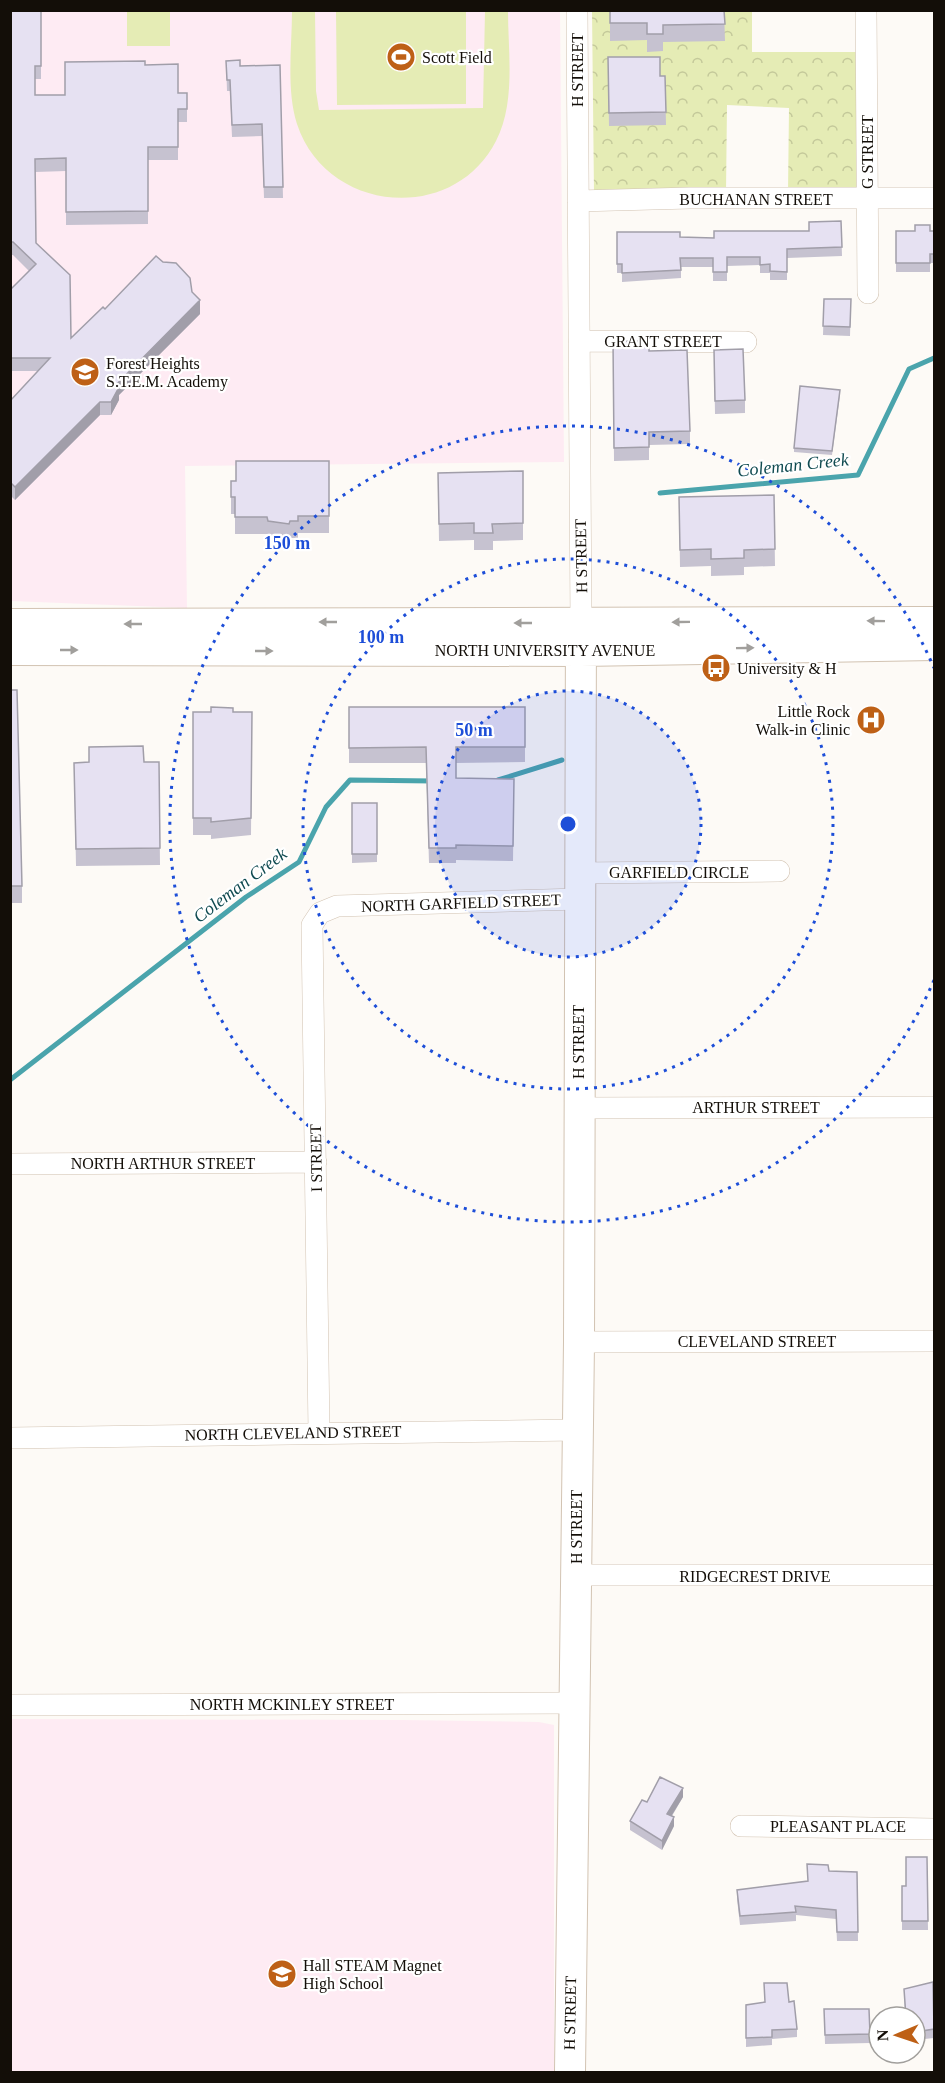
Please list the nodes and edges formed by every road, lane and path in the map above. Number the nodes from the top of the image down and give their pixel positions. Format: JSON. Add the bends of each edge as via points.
{"nodes":[{"id":1,"x":577,"y":10,"type":"edge"},
{"id":2,"x":866,"y":10,"type":"edge"},
{"id":3,"x":934,"y":198,"type":"edge"},
{"id":4,"x":867,"y":200,"type":"junction"},
{"id":5,"x":578,"y":201,"type":"junction"},
{"id":6,"x":868,"y":293,"type":"dead end"},
{"id":7,"x":579,"y":341,"type":"junction"},
{"id":8,"x":746,"y":342,"type":"dead end"},
{"id":9,"x":934,"y":622,"type":"edge"},
{"id":10,"x":10,"y":624,"type":"edge"},
{"id":11,"x":581,"y":637,"type":"junction"},
{"id":12,"x":934,"y":645,"type":"edge"},
{"id":13,"x":10,"y":650,"type":"edge"},
{"id":14,"x":779,"y":871,"type":"dead end"},
{"id":15,"x":579,"y":886,"type":"junction"},
{"id":16,"x":344,"y":906,"type":"joint"},
{"id":17,"x":934,"y":1107,"type":"edge"},
{"id":18,"x":578,"y":1108,"type":"junction"},
{"id":19,"x":316,"y":1162,"type":"junction"},
{"id":20,"x":10,"y":1164,"type":"edge"},
{"id":21,"x":934,"y":1341,"type":"edge"},
{"id":22,"x":579,"y":1342,"type":"junction"},
{"id":23,"x":576,"y":1430,"type":"junction"},
{"id":24,"x":319,"y":1432,"type":"junction"},
{"id":25,"x":10,"y":1438,"type":"edge"},
{"id":26,"x":576,"y":1575,"type":"junction"},
{"id":27,"x":934,"y":1575,"type":"edge"},
{"id":28,"x":573,"y":1703,"type":"junction"},
{"id":29,"x":10,"y":1705,"type":"edge"},
{"id":30,"x":741,"y":1826,"type":"dead end"},
{"id":31,"x":934,"y":1828,"type":"edge"},
{"id":32,"x":570,"y":2073,"type":"edge"}],
"edges":[{"from":1,"to":5,"type":"street","name":"H STREET"},
{"from":2,"to":4,"type":"street","name":"G STREET"},
{"from":3,"to":4,"type":"street","name":"BUCHANAN STREET"},
{"from":4,"to":5,"type":"street","name":"BUCHANAN STREET"},
{"from":4,"to":6,"type":"street","name":"G STREET"},
{"from":5,"to":7,"type":"street","name":"H STREET"},
{"from":7,"to":8,"type":"street","name":"GRANT STREET"},
{"from":7,"to":11,"type":"street","name":"H STREET"},
{"from":9,"to":11,"type":"main road","name":"NORTH UNIVERSITY AVENUE","one_way":true},
{"from":11,"to":10,"type":"main road","name":"NORTH UNIVERSITY AVENUE","one_way":true},
{"from":11,"to":12,"type":"main road","name":"NORTH UNIVERSITY AVENUE","one_way":true},
{"from":13,"to":11,"type":"main road","name":"NORTH UNIVERSITY AVENUE","one_way":true},
{"from":11,"to":15,"type":"main road","name":"H STREET"},
{"from":14,"to":15,"type":"street","name":"GARFIELD CIRCLE"},
{"from":15,"to":16,"type":"street","name":"NORTH GARFIELD STREET"},
{"from":15,"to":18,"type":"main road","name":"H STREET"},
{"from":16,"to":19,"type":"street","name":"I STREET","via":[[320,913],[311,934]]},
{"from":17,"to":18,"type":"street","name":"ARTHUR STREET"},
{"from":18,"to":22,"type":"main road","name":"H STREET"},
{"from":19,"to":20,"type":"street","name":"NORTH ARTHUR STREET"},
{"from":19,"to":24,"type":"street","name":"I STREET"},
{"from":21,"to":22,"type":"street","name":"CLEVELAND STREET"},
{"from":22,"to":23,"type":"main road","name":"H STREET"},
{"from":23,"to":24,"type":"street","name":"NORTH CLEVELAND STREET"},
{"from":23,"to":26,"type":"main road","name":"H STREET"},
{"from":24,"to":25,"type":"street","name":"NORTH CLEVELAND STREET"},
{"from":26,"to":27,"type":"street","name":"RIDGECREST DRIVE"},
{"from":26,"to":28,"type":"main road","name":"H STREET"},
{"from":28,"to":29,"type":"street","name":"NORTH MCKINLEY STREET"},
{"from":28,"to":32,"type":"main road","name":"H STREET"},
{"from":30,"to":31,"type":"street","name":"PLEASANT PLACE"}]}
